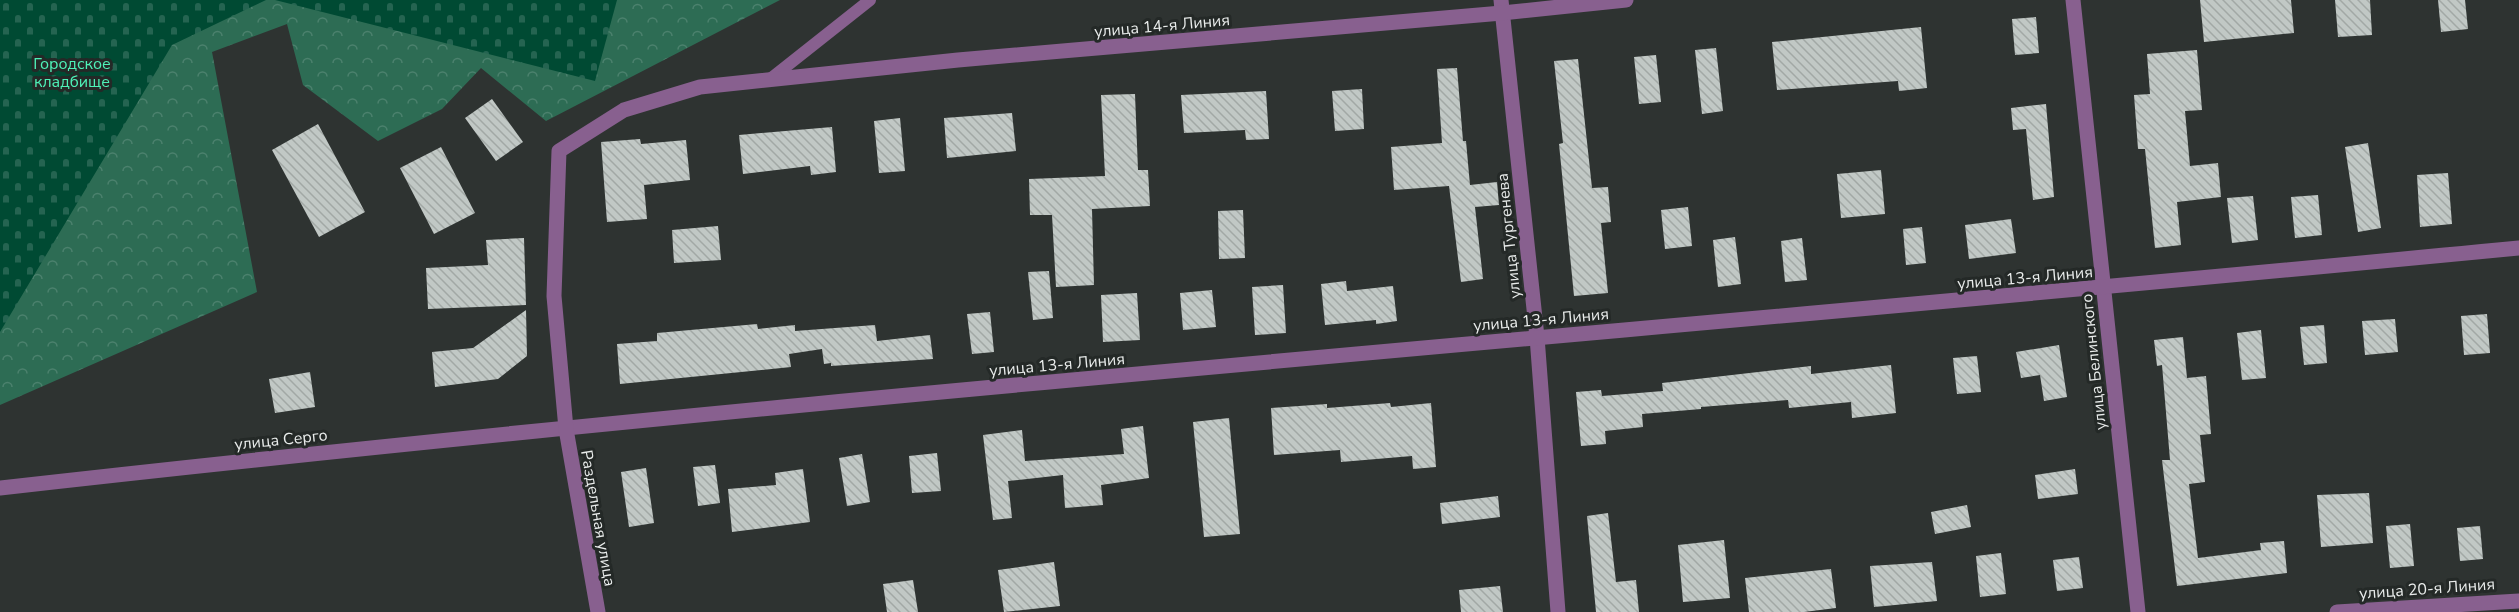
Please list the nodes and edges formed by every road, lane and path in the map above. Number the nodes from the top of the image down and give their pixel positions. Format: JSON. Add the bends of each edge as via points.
{"nodes":[{"id":1,"x":870,"y":0,"type":"edge"},
{"id":2,"x":1626,"y":0,"type":"edge"},
{"id":3,"x":2073,"y":0,"type":"edge"},
{"id":4,"x":1502,"y":7,"type":"edge"},
{"id":5,"x":769,"y":80,"type":"junction"},
{"id":6,"x":700,"y":87,"type":"joint"},
{"id":7,"x":2519,"y":248,"type":"edge"},
{"id":8,"x":2104,"y":288,"type":"junction"},
{"id":9,"x":1537,"y":337,"type":"junction"},
{"id":10,"x":566,"y":429,"type":"junction"},
{"id":11,"x":0,"y":488,"type":"edge"},
{"id":12,"x":2519,"y":601,"type":"edge"},
{"id":13,"x":598,"y":612,"type":"edge"},
{"id":14,"x":1558,"y":612,"type":"edge"},
{"id":15,"x":2138,"y":612,"type":"edge"},
{"id":16,"x":2337,"y":612,"type":"edge"}],
"edges":[{"from":1,"to":5,"type":"lane"},
{"from":2,"to":4,"type":"street","name":"улица 14-я Линия"},
{"from":3,"to":8,"type":"street","name":"улица Белинского"},
{"from":4,"to":5,"type":"street","name":"улица 14-я Линия"},
{"from":4,"to":9,"type":"street","name":"улица Тургенева"},
{"from":5,"to":6,"type":"street","name":"улица 14-я Линия"},
{"from":6,"to":10,"type":"street","name":"Раздельная улица","via":[[624,110],[559,151],[554,296]]},
{"from":7,"to":8,"type":"street","name":"улица 13-я Линия"},
{"from":8,"to":9,"type":"street","name":"улица 13-я Линия"},
{"from":8,"to":15,"type":"street","name":"улица Белинского"},
{"from":9,"to":10,"type":"street","name":"улица 13-я Линия"},
{"from":9,"to":14,"type":"street","name":"улица Тургенева"},
{"from":10,"to":11,"type":"street","name":"улица Серго"},
{"from":10,"to":13,"type":"street","name":"Раздельная улица"},
{"from":12,"to":16,"type":"street","name":"улица 20-я Линия"}]}
